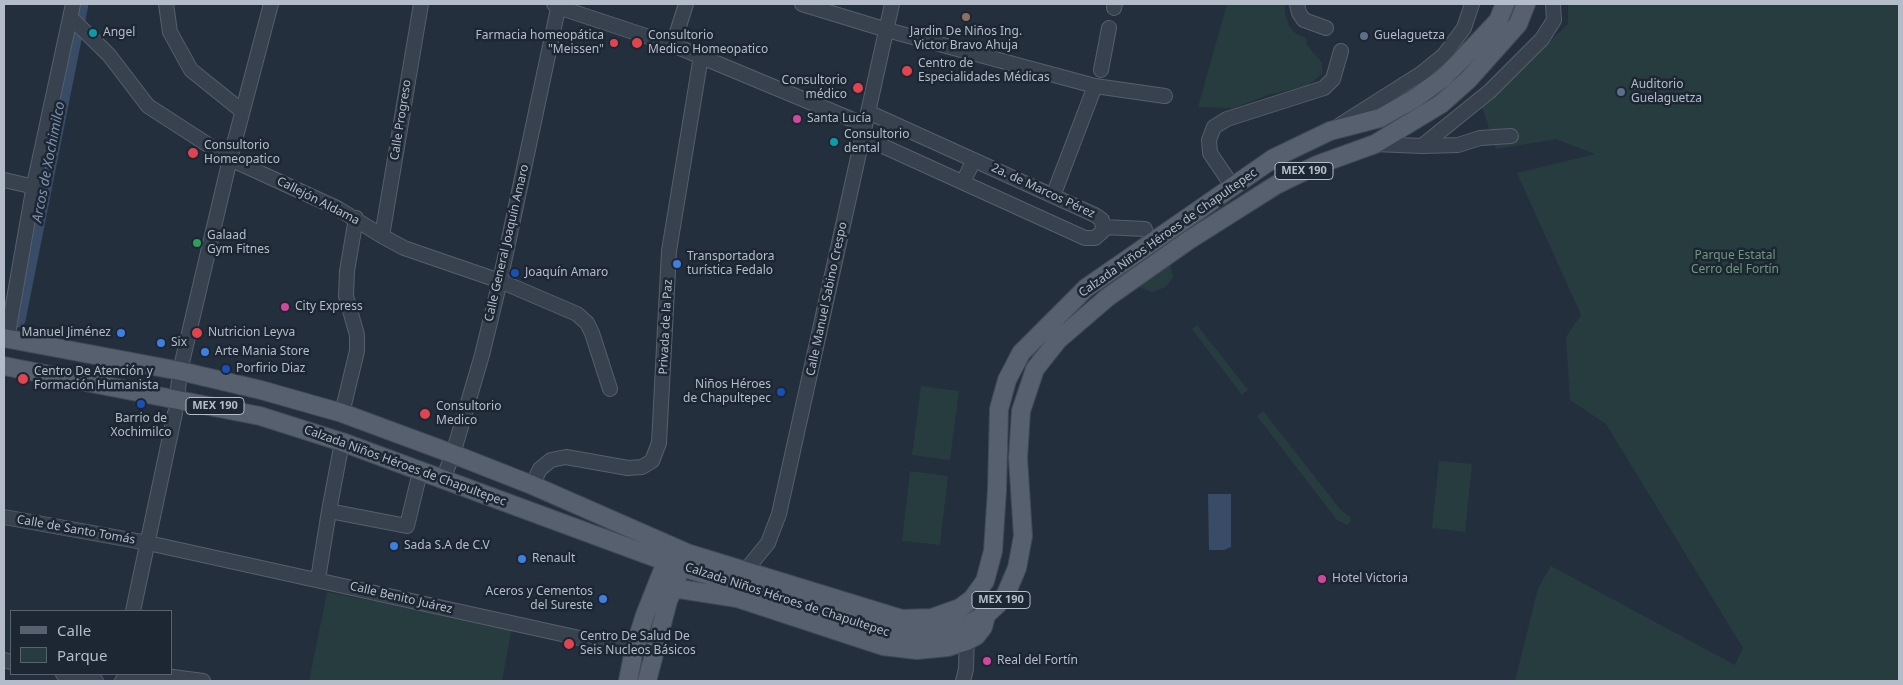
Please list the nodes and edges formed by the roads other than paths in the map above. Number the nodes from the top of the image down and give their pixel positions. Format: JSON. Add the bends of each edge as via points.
{"nodes":[{"id":1,"x":166,"y":4,"type":"edge"},
{"id":2,"x":271,"y":4,"type":"edge"},
{"id":3,"x":420,"y":4,"type":"edge"},
{"id":4,"x":686,"y":4,"type":"edge"},
{"id":5,"x":802,"y":4,"type":"edge"},
{"id":6,"x":892,"y":4,"type":"edge"},
{"id":7,"x":1297,"y":4,"type":"edge"},
{"id":8,"x":1472,"y":4,"type":"edge"},
{"id":9,"x":1505,"y":4,"type":"edge"},
{"id":10,"x":1526,"y":4,"type":"edge"},
{"id":11,"x":1553,"y":4,"type":"edge"},
{"id":12,"x":557,"y":5,"type":"edge"},
{"id":13,"x":72,"y":10,"type":"edge"},
{"id":14,"x":1112,"y":17,"type":"edge"},
{"id":15,"x":1326,"y":28,"type":"dead end"},
{"id":16,"x":887,"y":30,"type":"junction"},
{"id":17,"x":673,"y":45,"type":"junction"},
{"id":18,"x":1342,"y":51,"type":"dead end"},
{"id":19,"x":700,"y":56,"type":"junction"},
{"id":20,"x":1101,"y":70,"type":"dead end"},
{"id":21,"x":1095,"y":86,"type":"junction"},
{"id":22,"x":1165,"y":96,"type":"dead end"},
{"id":23,"x":242,"y":111,"type":"junction"},
{"id":24,"x":865,"y":125,"type":"junction"},
{"id":25,"x":1330,"y":131,"type":"junction"},
{"id":26,"x":1511,"y":136,"type":"dead end"},
{"id":27,"x":1375,"y":144,"type":"junction"},
{"id":28,"x":1422,"y":146,"type":"junction"},
{"id":29,"x":230,"y":159,"type":"junction"},
{"id":30,"x":974,"y":160,"type":"junction"},
{"id":31,"x":4,"y":180,"type":"edge"},
{"id":32,"x":963,"y":182,"type":"junction"},
{"id":33,"x":34,"y":185,"type":"junction"},
{"id":34,"x":1233,"y":187,"type":"junction"},
{"id":35,"x":1053,"y":196,"type":"junction"},
{"id":36,"x":356,"y":218,"type":"junction"},
{"id":37,"x":1104,"y":228,"type":"junction"},
{"id":38,"x":1145,"y":229,"type":"dead end"},
{"id":39,"x":382,"y":236,"type":"junction"},
{"id":40,"x":498,"y":287,"type":"junction"},
{"id":41,"x":5,"y":338,"type":"edge"},
{"id":42,"x":4,"y":366,"type":"edge"},
{"id":43,"x":180,"y":371,"type":"junction"},
{"id":44,"x":610,"y":388,"type":"dead end"},
{"id":45,"x":176,"y":405,"type":"junction"},
{"id":46,"x":342,"y":413,"type":"junction"},
{"id":47,"x":342,"y":442,"type":"junction"},
{"id":48,"x":453,"y":454,"type":"junction"},
{"id":49,"x":420,"y":472,"type":"junction"},
{"id":50,"x":443,"y":479,"type":"junction"},
{"id":51,"x":532,"y":485,"type":"junction"},
{"id":52,"x":329,"y":511,"type":"junction"},
{"id":53,"x":4,"y":517,"type":"edge"},
{"id":54,"x":148,"y":543,"type":"junction"},
{"id":55,"x":677,"y":557,"type":"junction"},
{"id":56,"x":740,"y":577,"type":"junction"},
{"id":57,"x":318,"y":579,"type":"junction"},
{"id":58,"x":984,"y":581,"type":"junction"},
{"id":59,"x":664,"y":588,"type":"junction"},
{"id":60,"x":133,"y":610,"type":"edge"},
{"id":61,"x":987,"y":614,"type":"junction"},
{"id":62,"x":967,"y":633,"type":"junction"},
{"id":63,"x":634,"y":650,"type":"junction"},
{"id":64,"x":652,"y":656,"type":"junction"},
{"id":65,"x":68,"y":675,"type":"edge"},
{"id":66,"x":145,"y":675,"type":"edge"},
{"id":67,"x":158,"y":675,"type":"edge"},
{"id":68,"x":129,"y":678,"type":"edge"},
{"id":69,"x":96,"y":681,"type":"edge"},
{"id":70,"x":204,"y":681,"type":"edge"},
{"id":71,"x":628,"y":681,"type":"edge"},
{"id":72,"x":647,"y":681,"type":"edge"},
{"id":73,"x":963,"y":681,"type":"edge"}],
"edges":[{"from":1,"to":23,"type":"street","via":[[170,32],[191,70]]},
{"from":2,"to":23,"type":"street"},
{"from":3,"to":39,"type":"street","name":"Calle Progreso"},
{"from":4,"to":17,"type":"street"},
{"from":5,"to":16,"type":"street"},
{"from":6,"to":16,"type":"street","name":"Calle Manuel Sabino Crespo"},
{"from":7,"to":15,"type":"street","via":[[1304,20]]},
{"from":8,"to":25,"type":"street","via":[[1458,38],[1436,63]]},
{"from":9,"to":25,"type":"main road","name":"Calzada Niños Héroes de Chapultepec","number":"MEX 190","via":[[1498,21],[1443,78],[1380,118]]},
{"from":10,"to":27,"type":"main road","name":"Calzada Niños Héroes de Chapultepec","number":"MEX 190","via":[[1518,24],[1454,93]]},
{"from":11,"to":28,"type":"street","via":[[1554,20],[1542,39],[1490,91]]},
{"from":12,"to":17,"type":"street"},
{"from":12,"to":40,"type":"street","name":"Calle General Joaquín Amaro"},
{"from":13,"to":29,"type":"street","name":"Callejón Aldama","via":[[148,106]]},
{"from":13,"to":33,"type":"street"},
{"from":14,"to":20,"type":"street"},
{"from":16,"to":21,"type":"street"},
{"from":16,"to":24,"type":"street","name":"Calle Manuel Sabino Crespo"},
{"from":17,"to":19,"type":"street"},
{"from":18,"to":34,"type":"street","via":[[1330,84],[1320,90],[1227,119],[1214,127],[1209,140],[1210,153]]},
{"from":19,"to":24,"type":"street"},
{"from":19,"to":51,"type":"street","name":"Privada de la Paz","via":[[669,251],[660,443],[652,461],[642,467],[628,468],[566,457],[551,460],[540,469]]},
{"from":21,"to":22,"type":"street"},
{"from":21,"to":35,"type":"street"},
{"from":23,"to":29,"type":"street"},
{"from":24,"to":30,"type":"street","name":"2a. de Marcos Pérez"},
{"from":24,"to":32,"type":"street","name":"2a. de Marcos Pérez"},
{"from":24,"to":56,"type":"street","name":"Calle Manuel Sabino Crespo","via":[[779,514],[768,543]]},
{"from":25,"to":34,"type":"main road","name":"Calzada Niños Héroes de Chapultepec","number":"MEX 190","via":[[1274,158]]},
{"from":26,"to":28,"type":"street","via":[[1480,138],[1458,146]]},
{"from":27,"to":28,"type":"street"},
{"from":27,"to":61,"type":"main road","name":"Calzada Niños Héroes de Chapultepec","number":"MEX 190","via":[[1317,165],[1276,185],[1124,286],[1058,340],[1035,369],[1021,411],[1018,458],[1023,536],[1017,568],[1006,594]]},
{"from":29,"to":36,"type":"street","name":"Callejón Aldama"},
{"from":29,"to":43,"type":"street"},
{"from":30,"to":32,"type":"street"},
{"from":30,"to":35,"type":"street","name":"2a. de Marcos Pérez"},
{"from":31,"to":33,"type":"street"},
{"from":32,"to":37,"type":"street","name":"2a. de Marcos Pérez","via":[[1085,238],[1098,237]]},
{"from":33,"to":41,"type":"street"},
{"from":34,"to":58,"type":"main road","name":"Calzada Niños Héroes de Chapultepec","number":"MEX 190","via":[[1086,288],[1021,353],[1007,380],[999,409],[993,551]]},
{"from":35,"to":37,"type":"street","name":"2a. de Marcos Pérez","via":[[1098,216]]},
{"from":36,"to":39,"type":"street","name":"Callejón Aldama"},
{"from":36,"to":46,"type":"street","via":[[346,296],[357,335],[357,351]]},
{"from":37,"to":38,"type":"street"},
{"from":39,"to":40,"type":"street","name":"Callejón Aldama"},
{"from":40,"to":44,"type":"street","name":"Callejón Aldama","via":[[577,314],[587,323]]},
{"from":40,"to":48,"type":"street","name":"Calle General Joaquín Amaro"},
{"from":41,"to":43,"type":"main road","name":"Calzada Niños Héroes de Chapultepec","number":"MEX 190"},
{"from":42,"to":45,"type":"main road","name":"Calzada Niños Héroes de Chapultepec","number":"MEX 190"},
{"from":43,"to":45,"type":"street"},
{"from":43,"to":46,"type":"main road","name":"Calzada Niños Héroes de Chapultepec","number":"MEX 190"},
{"from":45,"to":47,"type":"main road","name":"Calzada Niños Héroes de Chapultepec","number":"MEX 190","via":[[260,416]]},
{"from":45,"to":54,"type":"street"},
{"from":46,"to":48,"type":"main road","name":"Calzada Niños Héroes de Chapultepec","number":"MEX 190"},
{"from":47,"to":49,"type":"main road","name":"Calzada Niños Héroes de Chapultepec","number":"MEX 190"},
{"from":47,"to":52,"type":"street"},
{"from":48,"to":50,"type":"street","name":"Calle General Joaquín Amaro"},
{"from":48,"to":51,"type":"main road","name":"Calzada Niños Héroes de Chapultepec","number":"MEX 190"},
{"from":49,"to":50,"type":"main road","name":"Calzada Niños Héroes de Chapultepec","number":"MEX 190"},
{"from":49,"to":52,"type":"street","via":[[407,526]]},
{"from":50,"to":55,"type":"main road","name":"Calzada Niños Héroes de Chapultepec","number":"MEX 190"},
{"from":51,"to":55,"type":"main road","name":"Calzada Niños Héroes de Chapultepec","number":"MEX 190"},
{"from":52,"to":57,"type":"street"},
{"from":53,"to":54,"type":"street","name":"Calle de Santo Tomás"},
{"from":54,"to":57,"type":"street","name":"Calle Benito Juárez"},
{"from":54,"to":60,"type":"street"},
{"from":55,"to":56,"type":"main road","name":"Calzada Niños Héroes de Chapultepec","number":"MEX 190"},
{"from":55,"to":59,"type":"main road"},
{"from":56,"to":58,"type":"main road","name":"Calzada Niños Héroes de Chapultepec","number":"MEX 190","via":[[902,619],[932,618],[960,608],[972,599]]},
{"from":56,"to":62,"type":"main road","name":"Calzada Niños Héroes de Chapultepec","number":"MEX 190","via":[[843,620],[896,635]]},
{"from":57,"to":63,"type":"street","name":"Calle Benito Juárez"},
{"from":58,"to":61,"type":"main road"},
{"from":59,"to":62,"type":"main road","via":[[737,598],[883,646],[917,650],[948,647]]},
{"from":59,"to":63,"type":"main road"},
{"from":59,"to":64,"type":"main road"},
{"from":61,"to":62,"type":"main road","via":[[983,628],[976,636]]},
{"from":62,"to":73,"type":"street"},
{"from":63,"to":64,"type":"street","name":"Calle Benito Juárez"},
{"from":63,"to":71,"type":"main road"},
{"from":64,"to":72,"type":"main road"},
{"from":65,"to":69,"type":"street"},
{"from":66,"to":68,"type":"street"},
{"from":67,"to":70,"type":"street"}]}
